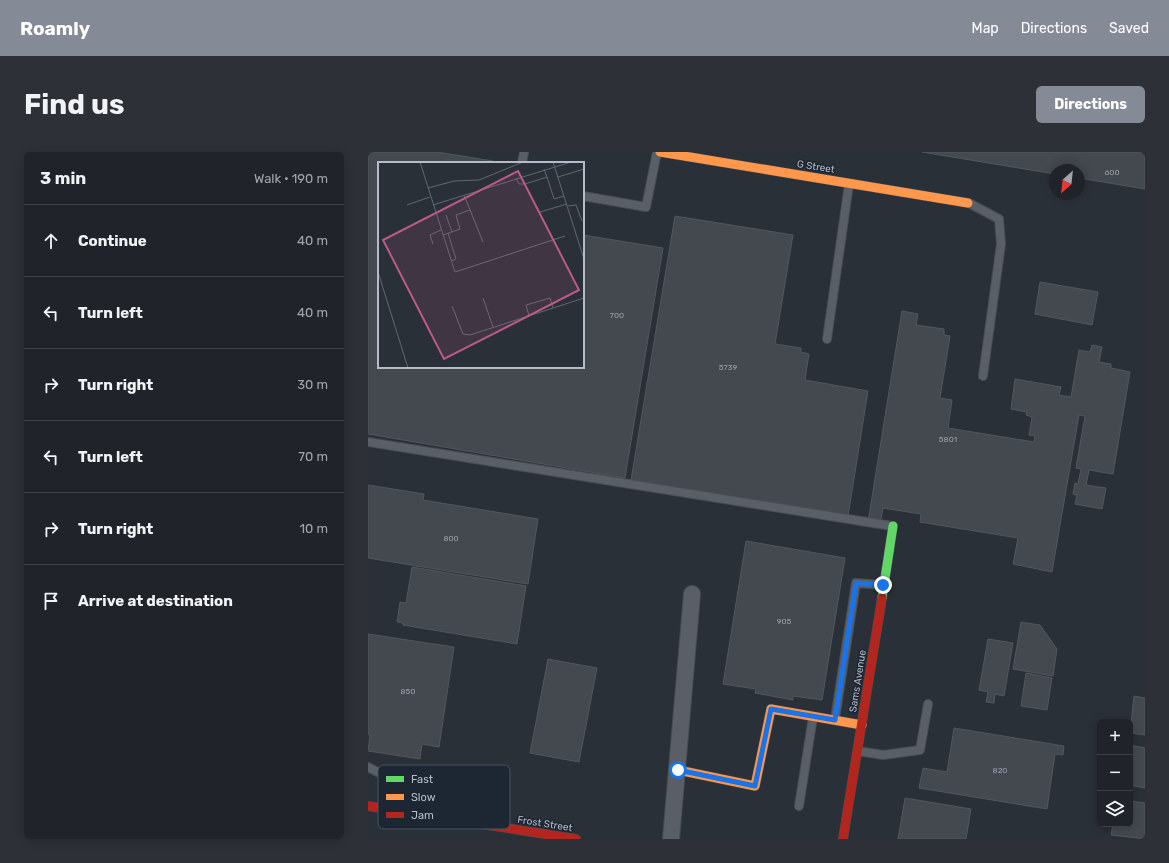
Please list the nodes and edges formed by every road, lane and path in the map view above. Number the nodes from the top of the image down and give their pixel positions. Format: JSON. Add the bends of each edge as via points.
{"nodes":[{"id":1,"x":524,"y":152,"type":"edge"},
{"id":2,"x":657,"y":152,"type":"edge"},
{"id":3,"x":660,"y":152,"type":"edge"},
{"id":4,"x":522,"y":162,"type":"edge"},
{"id":5,"x":849,"y":183,"type":"junction"},
{"id":6,"x":584,"y":196,"type":"edge"},
{"id":7,"x":968,"y":202,"type":"joint"},
{"id":8,"x":827,"y":339,"type":"dead end"},
{"id":9,"x":983,"y":376,"type":"dead end"},
{"id":10,"x":368,"y":442,"type":"edge"},
{"id":11,"x":893,"y":526,"type":"joint"},
{"id":12,"x":883,"y":585,"type":"junction"},
{"id":13,"x":692,"y":594,"type":"dead end"},
{"id":14,"x":928,"y":704,"type":"dead end"},
{"id":15,"x":813,"y":716,"type":"junction"},
{"id":16,"x":835,"y":720,"type":"junction"},
{"id":17,"x":862,"y":725,"type":"junction"},
{"id":18,"x":857,"y":751,"type":"junction"},
{"id":19,"x":368,"y":767,"type":"edge"},
{"id":20,"x":678,"y":770,"type":"junction"},
{"id":21,"x":378,"y":772,"type":"edge"},
{"id":22,"x":368,"y":806,"type":"edge"},
{"id":23,"x":799,"y":806,"type":"dead end"},
{"id":24,"x":378,"y":807,"type":"edge"},
{"id":25,"x":510,"y":828,"type":"edge"},
{"id":26,"x":576,"y":839,"type":"edge"},
{"id":27,"x":671,"y":839,"type":"edge"},
{"id":28,"x":843,"y":839,"type":"edge"}],
"edges":[{"from":1,"to":4,"type":"lane"},
{"from":2,"to":6,"type":"lane","via":[[646,207]]},
{"from":3,"to":5,"type":"street","name":"G Street"},
{"from":5,"to":7,"type":"street","name":"G Street"},
{"from":5,"to":8,"type":"lane"},
{"from":7,"to":9,"type":"lane","via":[[999,219],[1001,244]]},
{"from":10,"to":11,"type":"lane"},
{"from":11,"to":12,"type":"street","name":"Sams Avenue"},
{"from":12,"to":16,"type":"lane","via":[[856,583]]},
{"from":12,"to":17,"type":"street","name":"Sams Avenue"},
{"from":13,"to":20,"type":"street"},
{"from":14,"to":18,"type":"lane","via":[[920,750],[882,755]]},
{"from":15,"to":16,"type":"street"},
{"from":15,"to":20,"type":"street","via":[[771,709],[755,786]]},
{"from":15,"to":23,"type":"lane"},
{"from":16,"to":17,"type":"street"},
{"from":17,"to":18,"type":"street","name":"Sams Avenue"},
{"from":18,"to":28,"type":"street","name":"Sams Avenue"},
{"from":19,"to":21,"type":"lane"},
{"from":20,"to":27,"type":"street"},
{"from":22,"to":24,"type":"street","name":"Frost Street"},
{"from":25,"to":26,"type":"street","name":"Frost Street"}]}
